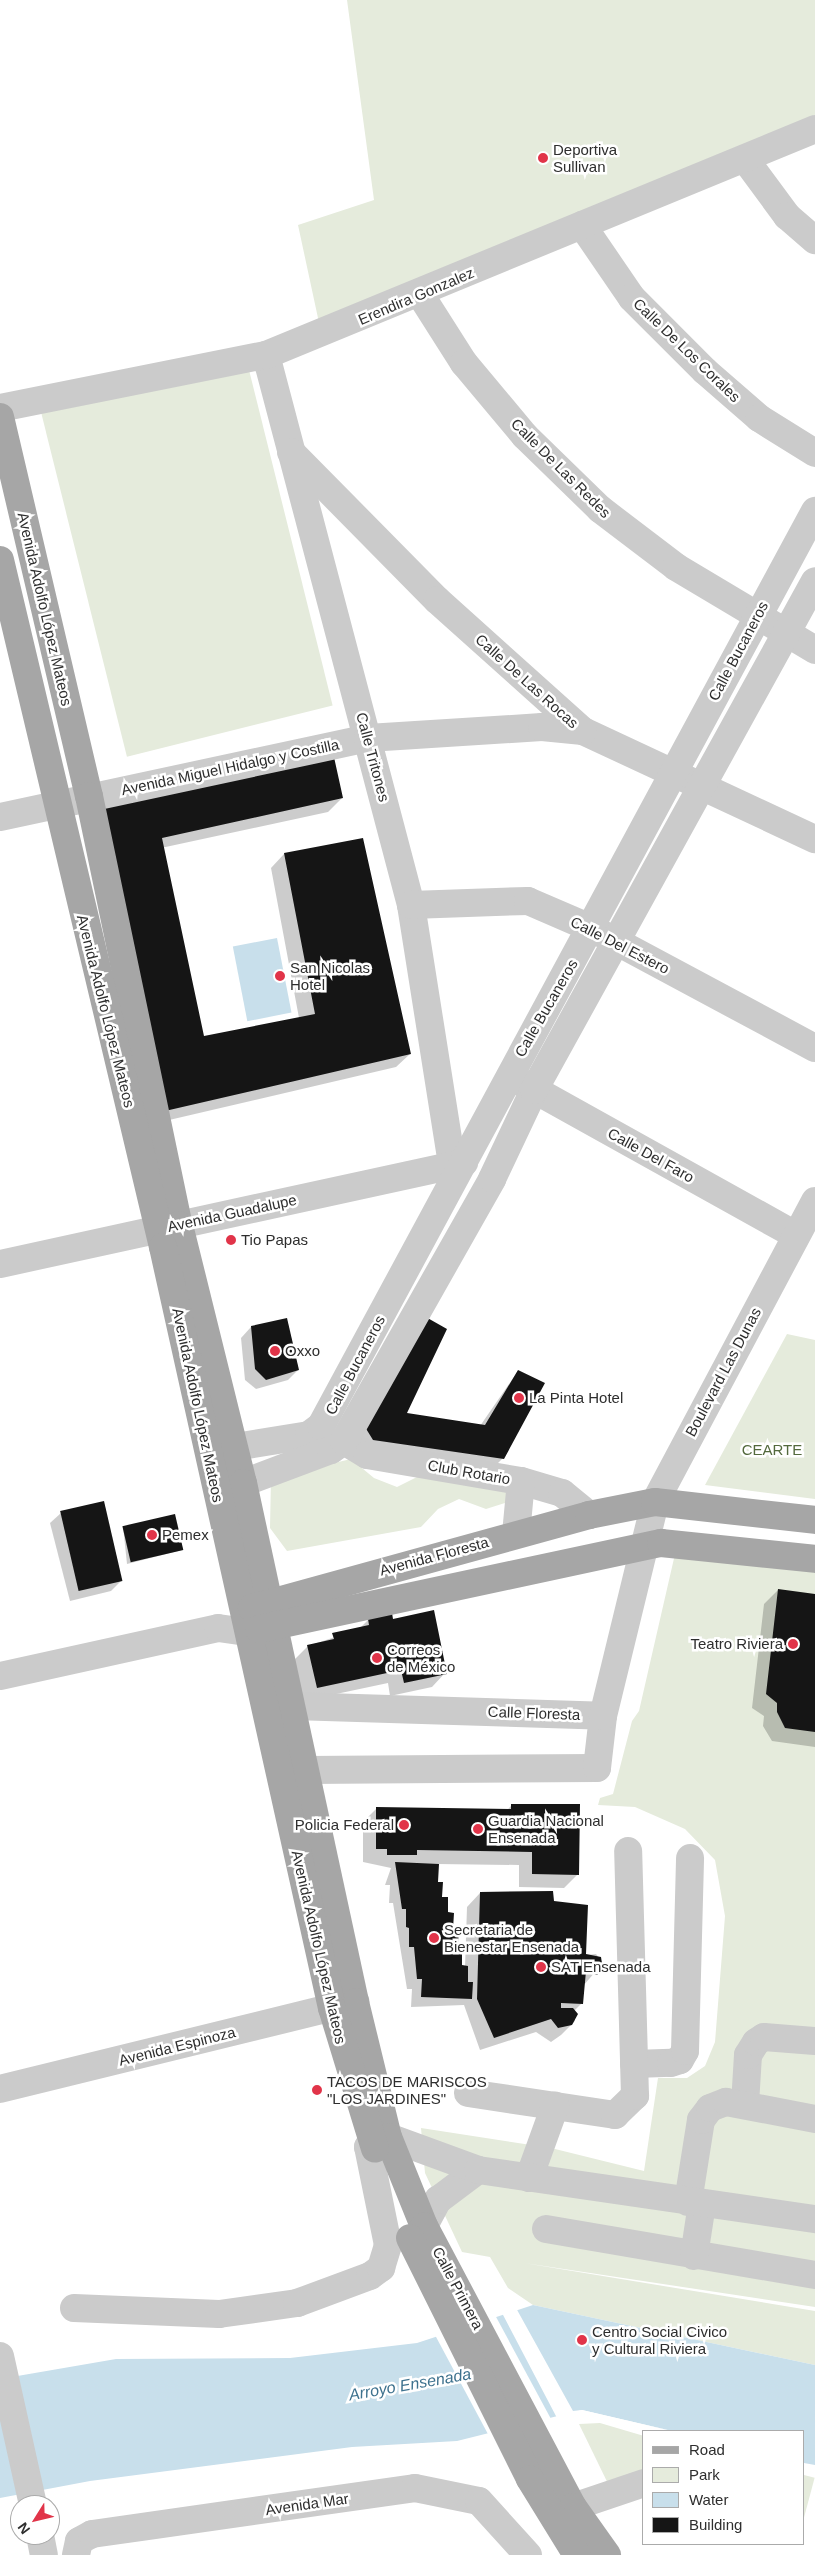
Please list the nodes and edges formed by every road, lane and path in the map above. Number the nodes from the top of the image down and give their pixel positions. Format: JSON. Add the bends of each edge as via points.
{"nodes":[{"id":1,"x":815,"y":129,"type":"edge"},
{"id":2,"x":745,"y":159,"type":"junction"},
{"id":3,"x":582,"y":225,"type":"junction"},
{"id":4,"x":815,"y":240,"type":"edge"},
{"id":5,"x":420,"y":294,"type":"junction"},
{"id":6,"x":266,"y":355,"type":"junction"},
{"id":7,"x":0,"y":408,"type":"edge"},
{"id":8,"x":0,"y":417,"type":"edge"},
{"id":9,"x":290,"y":451,"type":"junction"},
{"id":10,"x":815,"y":453,"type":"edge"},
{"id":11,"x":815,"y":511,"type":"edge"},
{"id":12,"x":0,"y":560,"type":"edge"},
{"id":13,"x":815,"y":581,"type":"edge"},
{"id":14,"x":755,"y":617,"type":"junction"},
{"id":15,"x":786,"y":634,"type":"junction"},
{"id":16,"x":815,"y":650,"type":"edge"},
{"id":17,"x":583,"y":731,"type":"junction"},
{"id":18,"x":368,"y":738,"type":"junction"},
{"id":19,"x":675,"y":770,"type":"junction"},
{"id":20,"x":703,"y":784,"type":"junction"},
{"id":21,"x":89,"y":796,"type":"junction"},
{"id":22,"x":56,"y":804,"type":"junction"},
{"id":23,"x":0,"y":816,"type":"edge"},
{"id":24,"x":815,"y":839,"type":"edge"},
{"id":25,"x":410,"y":905,"type":"junction"},
{"id":26,"x":603,"y":935,"type":"junction"},
{"id":27,"x":815,"y":1048,"type":"edge"},
{"id":28,"x":508,"y":1075,"type":"junction"},
{"id":29,"x":534,"y":1090,"type":"junction"},
{"id":30,"x":458,"y":1164,"type":"junction"},
{"id":31,"x":492,"y":1178,"type":"junction"},
{"id":32,"x":815,"y":1201,"type":"edge"},
{"id":33,"x":169,"y":1227,"type":"junction"},
{"id":34,"x":796,"y":1235,"type":"junction"},
{"id":35,"x":0,"y":1264,"type":"edge"},
{"id":36,"x":344,"y":1440,"type":"junction"},
{"id":37,"x":234,"y":1447,"type":"junction"},
{"id":38,"x":521,"y":1481,"type":"junction"},
{"id":39,"x":243,"y":1483,"type":"junction"},
{"id":40,"x":655,"y":1502,"type":"junction"},
{"id":41,"x":588,"y":1515,"type":"junction"},
{"id":42,"x":815,"y":1520,"type":"edge"},
{"id":43,"x":516,"y":1534,"type":"junction"},
{"id":44,"x":641,"y":1547,"type":"junction"},
{"id":45,"x":815,"y":1559,"type":"edge"},
{"id":46,"x":272,"y":1614,"type":"junction"},
{"id":47,"x":245,"y":1622,"type":"junction"},
{"id":48,"x":0,"y":1676,"type":"edge"},
{"id":49,"x":293,"y":1706,"type":"junction"},
{"id":50,"x":603,"y":1716,"type":"junction"},
{"id":51,"x":306,"y":1770,"type":"junction"},
{"id":52,"x":628,"y":1851,"type":"dead end"},
{"id":53,"x":690,"y":1858,"type":"dead end"},
{"id":54,"x":343,"y":2005,"type":"junction"},
{"id":55,"x":815,"y":2041,"type":"edge"},
{"id":56,"x":634,"y":2064,"type":"junction"},
{"id":57,"x":0,"y":2089,"type":"edge"},
{"id":58,"x":468,"y":2093,"type":"dead end"},
{"id":59,"x":745,"y":2104,"type":"junction"},
{"id":60,"x":555,"y":2106,"type":"junction"},
{"id":61,"x":815,"y":2119,"type":"edge"},
{"id":62,"x":380,"y":2140,"type":"junction"},
{"id":63,"x":478,"y":2170,"type":"junction"},
{"id":64,"x":530,"y":2178,"type":"junction"},
{"id":65,"x":695,"y":2203,"type":"junction"},
{"id":66,"x":815,"y":2219,"type":"edge"},
{"id":67,"x":546,"y":2229,"type":"dead end"},
{"id":68,"x":419,"y":2235,"type":"junction"},
{"id":69,"x":694,"y":2256,"type":"junction"},
{"id":70,"x":815,"y":2275,"type":"edge"},
{"id":71,"x":74,"y":2308,"type":"dead end"},
{"id":72,"x":0,"y":2356,"type":"edge"},
{"id":73,"x":541,"y":2473,"type":"junction"},
{"id":74,"x":642,"y":2484,"type":"edge"},
{"id":75,"x":31,"y":2495,"type":"edge"},
{"id":76,"x":573,"y":2507,"type":"junction"},
{"id":77,"x":76,"y":2555,"type":"edge"},
{"id":78,"x":528,"y":2555,"type":"edge"},
{"id":79,"x":577,"y":2555,"type":"edge"},
{"id":80,"x":607,"y":2555,"type":"edge"}],
"edges":[{"from":1,"to":2,"type":"street","name":"Erendira Gonzalez"},
{"from":2,"to":3,"type":"street","name":"Erendira Gonzalez"},
{"from":2,"to":4,"type":"street","via":[[787,216]]},
{"from":3,"to":5,"type":"street","name":"Erendira Gonzalez"},
{"from":3,"to":10,"type":"street","name":"Calle De Los Corales","via":[[632,298],[705,371],[759,418]]},
{"from":5,"to":6,"type":"street","name":"Erendira Gonzalez"},
{"from":5,"to":14,"type":"street","name":"Calle De Las Redes","via":[[464,364],[525,436],[600,509],[676,567]]},
{"from":6,"to":7,"type":"street","name":"Erendira Gonzalez"},
{"from":6,"to":9,"type":"street","name":"Calle Tritones"},
{"from":8,"to":21,"type":"main road","name":"Avenida Adolfo López Mateos"},
{"from":9,"to":17,"type":"street","name":"Calle De Las Rocas","via":[[437,600]]},
{"from":9,"to":18,"type":"street","name":"Calle Tritones"},
{"from":11,"to":14,"type":"street","name":"Calle Bucaneros"},
{"from":12,"to":22,"type":"main road","name":"Avenida Adolfo López Mateos"},
{"from":13,"to":15,"type":"street","name":"Calle Bucaneros"},
{"from":14,"to":15,"type":"street","name":"Calle De Las Redes"},
{"from":14,"to":19,"type":"street","name":"Calle Bucaneros"},
{"from":15,"to":16,"type":"street","name":"Calle De Las Redes"},
{"from":15,"to":20,"type":"street","name":"Calle Bucaneros"},
{"from":17,"to":18,"type":"street","name":"Avenida Miguel Hidalgo y Costilla","via":[[542,726]]},
{"from":17,"to":19,"type":"street","name":"Calle De Las Rocas"},
{"from":18,"to":21,"type":"street","name":"Avenida Miguel Hidalgo y Costilla"},
{"from":18,"to":25,"type":"street","name":"Calle Tritones"},
{"from":19,"to":20,"type":"street","name":"Calle De Las Rocas"},
{"from":19,"to":26,"type":"street","name":"Calle Bucaneros"},
{"from":20,"to":24,"type":"street","name":"Calle De Las Rocas"},
{"from":20,"to":26,"type":"street","name":"Calle Bucaneros"},
{"from":21,"to":22,"type":"street","name":"Avenida Miguel Hidalgo y Costilla"},
{"from":21,"to":33,"type":"main road","name":"Avenida Adolfo López Mateos"},
{"from":22,"to":23,"type":"street","name":"Avenida Miguel Hidalgo y Costilla"},
{"from":22,"to":33,"type":"main road","name":"Avenida Adolfo López Mateos"},
{"from":25,"to":26,"type":"street","name":"Calle Del Estero","via":[[528,901]]},
{"from":25,"to":30,"type":"street","name":"Calle Tritones"},
{"from":26,"to":27,"type":"street","name":"Calle Del Estero"},
{"from":26,"to":28,"type":"street","name":"Calle Bucaneros"},
{"from":26,"to":29,"type":"street","name":"Calle Bucaneros"},
{"from":28,"to":29,"type":"street","name":"Calle Del Faro"},
{"from":28,"to":30,"type":"street","name":"Calle Bucaneros"},
{"from":29,"to":31,"type":"street","name":"Calle Bucaneros"},
{"from":29,"to":34,"type":"street","name":"Calle Del Faro"},
{"from":30,"to":31,"type":"street"},
{"from":30,"to":33,"type":"street","name":"Avenida Guadalupe"},
{"from":30,"to":37,"type":"street","name":"Calle Bucaneros","via":[[321,1426],[308,1435]]},
{"from":31,"to":36,"type":"street","name":"Calle Bucaneros"},
{"from":32,"to":34,"type":"street","name":"Boulevard Las Dunas"},
{"from":33,"to":35,"type":"street","name":"Avenida Guadalupe"},
{"from":33,"to":37,"type":"main road","name":"Avenida Adolfo López Mateos"},
{"from":33,"to":47,"type":"main road","name":"Avenida Adolfo López Mateos"},
{"from":34,"to":40,"type":"street","name":"Boulevard Las Dunas"},
{"from":36,"to":38,"type":"street","name":"Club Rotario","via":[[367,1455]]},
{"from":36,"to":39,"type":"street","name":"Calle Bucaneros","via":[[331,1450]]},
{"from":37,"to":39,"type":"main road","name":"Avenida Adolfo López Mateos"},
{"from":38,"to":41,"type":"street","name":"Club Rotario","via":[[562,1493]]},
{"from":38,"to":43,"type":"street"},
{"from":39,"to":46,"type":"main road","name":"Avenida Adolfo López Mateos"},
{"from":40,"to":41,"type":"main road","name":"Avenida Floresta"},
{"from":40,"to":42,"type":"main road"},
{"from":40,"to":44,"type":"street","name":"Boulevard Las Dunas"},
{"from":41,"to":43,"type":"main road","name":"Avenida Floresta"},
{"from":43,"to":46,"type":"main road","name":"Avenida Floresta"},
{"from":44,"to":45,"type":"main road","via":[[661,1543]]},
{"from":44,"to":46,"type":"main road","name":"Avenida Floresta"},
{"from":44,"to":50,"type":"street"},
{"from":46,"to":47,"type":"main road","name":"Avenida Floresta"},
{"from":46,"to":49,"type":"main road","name":"Avenida Adolfo López Mateos"},
{"from":47,"to":48,"type":"street","name":"Avenida Floresta"},
{"from":47,"to":54,"type":"main road","name":"Avenida Adolfo López Mateos"},
{"from":49,"to":50,"type":"street","name":"Calle Floresta"},
{"from":49,"to":51,"type":"main road","name":"Avenida Adolfo López Mateos"},
{"from":50,"to":51,"type":"street","via":[[597,1768]]},
{"from":51,"to":54,"type":"main road","name":"Avenida Adolfo López Mateos"},
{"from":52,"to":56,"type":"street"},
{"from":53,"to":56,"type":"street","via":[[685,2051],[680,2060],[670,2063]]},
{"from":54,"to":57,"type":"street","name":"Avenida Espinoza"},
{"from":54,"to":62,"type":"main road","name":"Calle Primera"},
{"from":55,"to":59,"type":"street","via":[[764,2037],[756,2042],[748,2055]]},
{"from":56,"to":60,"type":"street","via":[[635,2096],[615,2115]]},
{"from":58,"to":60,"type":"street"},
{"from":59,"to":61,"type":"street"},
{"from":59,"to":65,"type":"street","via":[[726,2102],[710,2108],[701,2120]]},
{"from":60,"to":64,"type":"street"},
{"from":62,"to":63,"type":"street"},
{"from":62,"to":68,"type":"main road","name":"Calle Primera"},
{"from":62,"to":71,"type":"street","via":[[367,2157],[388,2245],[381,2268],[297,2303],[220,2314]]},
{"from":63,"to":64,"type":"street"},
{"from":63,"to":68,"type":"street","via":[[442,2195]]},
{"from":64,"to":65,"type":"street"},
{"from":65,"to":66,"type":"street"},
{"from":65,"to":69,"type":"street"},
{"from":67,"to":69,"type":"street"},
{"from":68,"to":73,"type":"main road","name":"Calle Primera"},
{"from":69,"to":70,"type":"street"},
{"from":72,"to":75,"type":"street"},
{"from":73,"to":76,"type":"main road","name":"Calle Primera"},
{"from":73,"to":79,"type":"main road","name":"Calle Primera"},
{"from":74,"to":76,"type":"street"},
{"from":76,"to":80,"type":"main road","name":"Calle Primera"},
{"from":77,"to":78,"type":"street","name":"Avenida Mar","via":[[79,2541],[92,2534],[415,2488],[479,2501]]}]}
